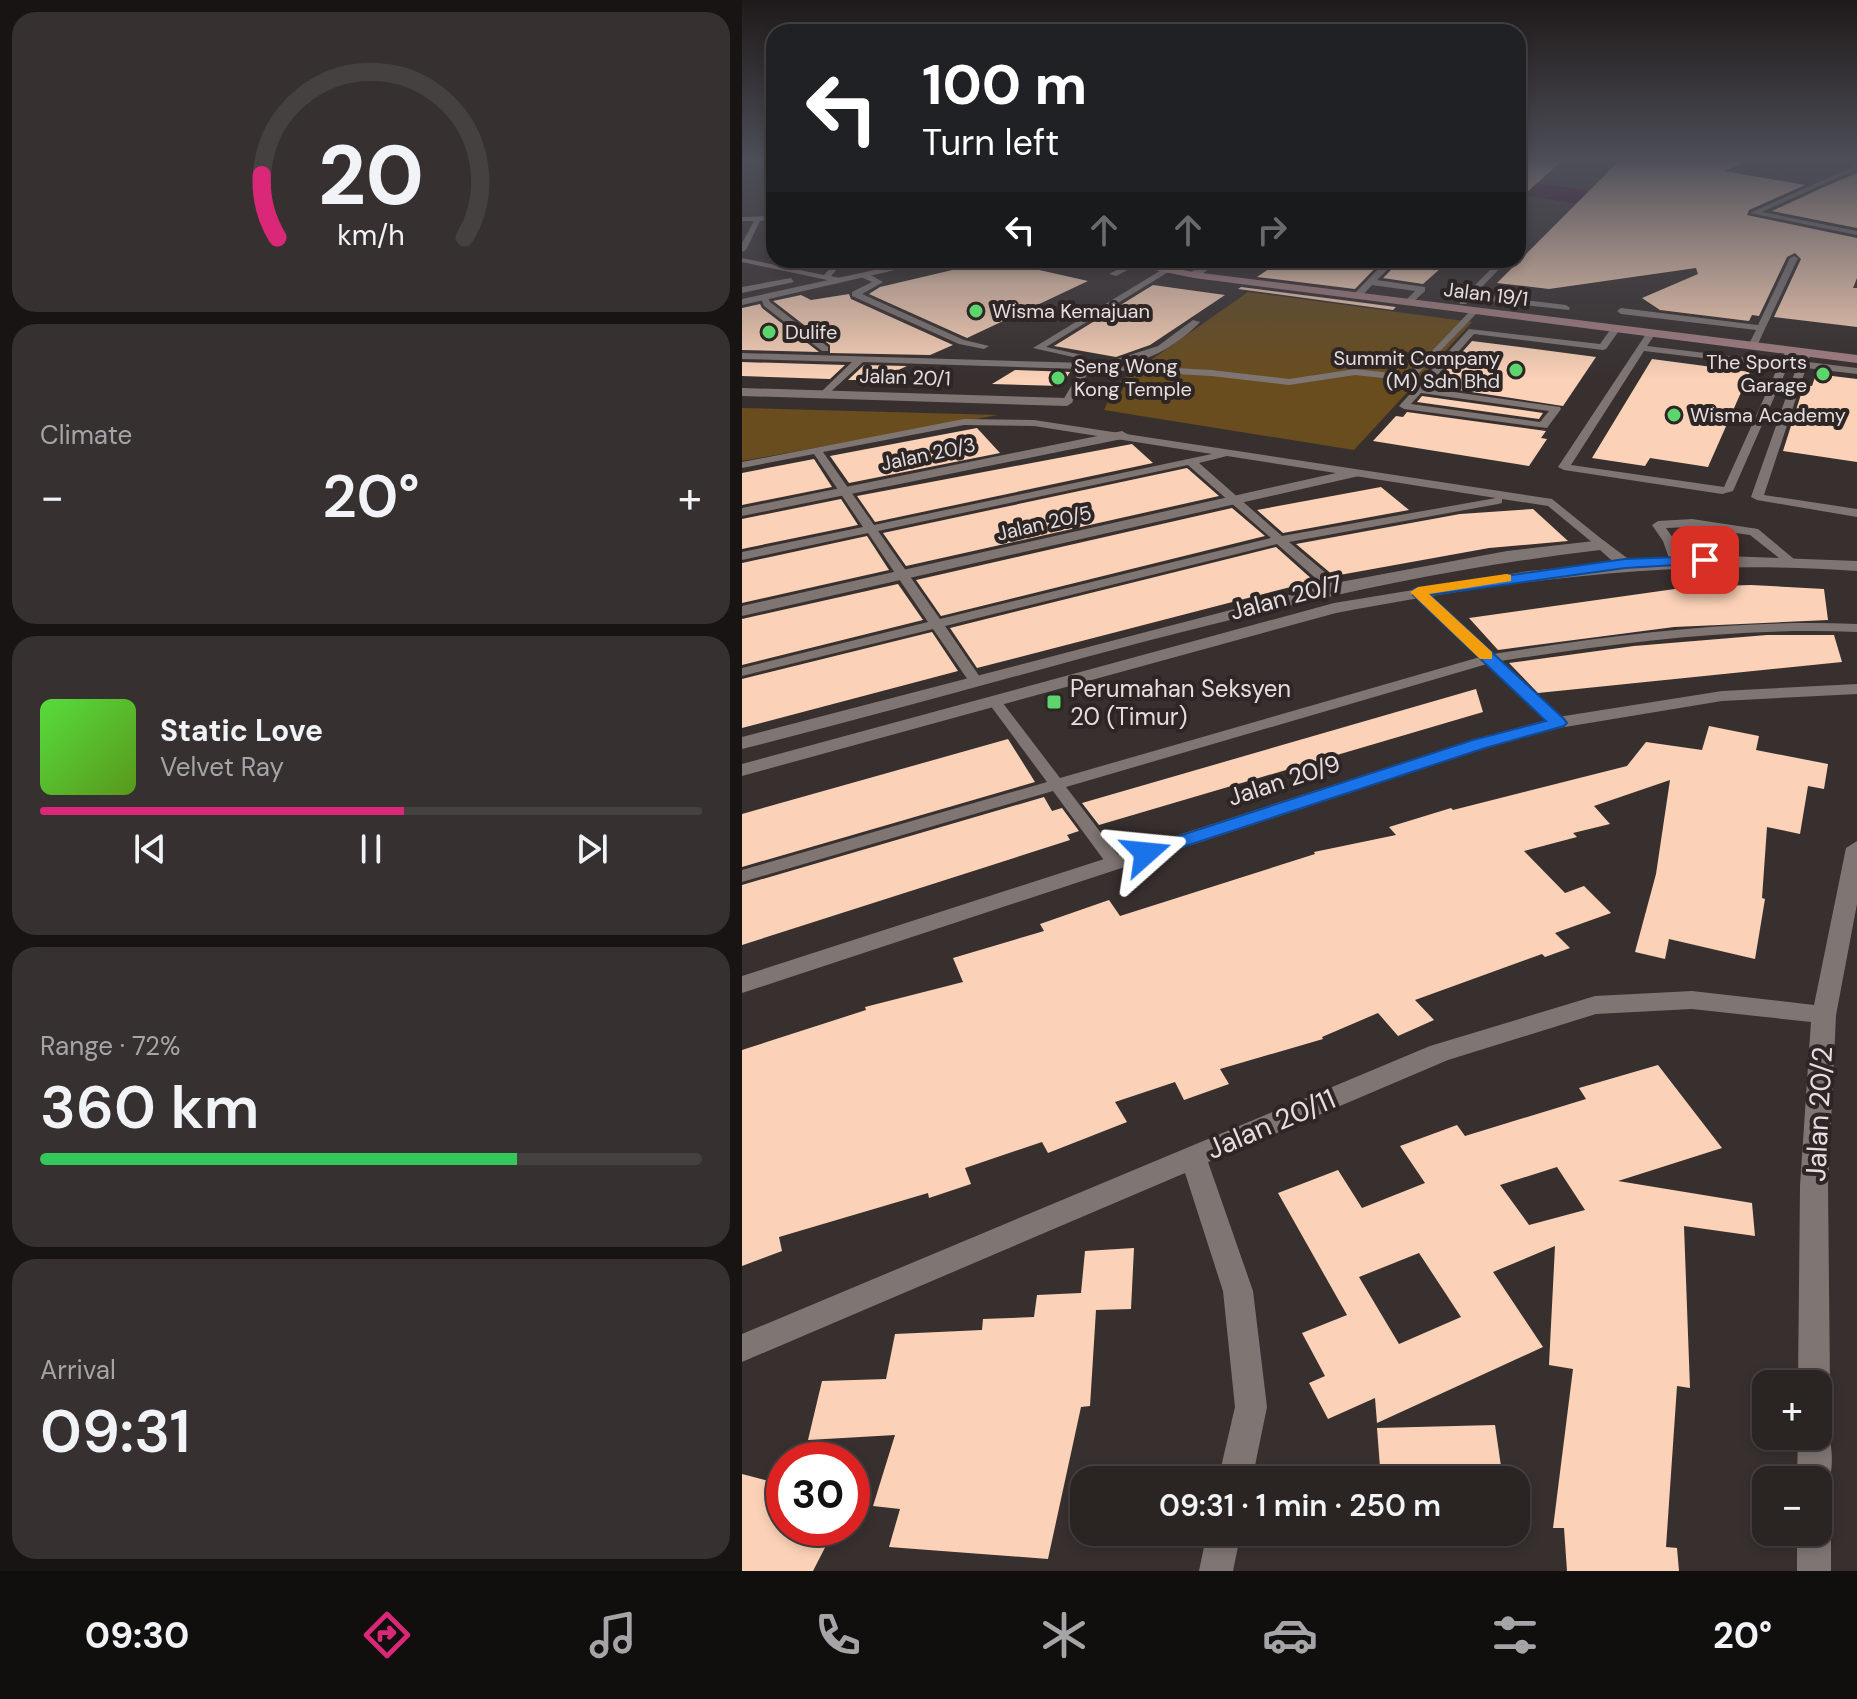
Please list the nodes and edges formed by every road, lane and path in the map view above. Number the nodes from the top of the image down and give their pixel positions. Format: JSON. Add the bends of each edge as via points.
{"nodes":[{"id":1,"x":766,"y":257,"type":"edge"},
{"id":2,"x":1794,"y":258,"type":"dead end"},
{"id":3,"x":742,"y":259,"type":"edge"},
{"id":4,"x":766,"y":264,"type":"edge"},
{"id":5,"x":782,"y":268,"type":"edge"},
{"id":6,"x":834,"y":268,"type":"edge"},
{"id":7,"x":897,"y":268,"type":"edge"},
{"id":8,"x":1126,"y":268,"type":"edge"},
{"id":9,"x":1150,"y":268,"type":"edge"},
{"id":10,"x":1204,"y":268,"type":"edge"},
{"id":11,"x":1384,"y":268,"type":"edge"},
{"id":12,"x":1496,"y":268,"type":"edge"},
{"id":13,"x":748,"y":269,"type":"dead end"},
{"id":14,"x":1166,"y":271,"type":"junction"},
{"id":15,"x":1113,"y":274,"type":"dead end"},
{"id":16,"x":864,"y":275,"type":"junction"},
{"id":17,"x":1194,"y":275,"type":"junction"},
{"id":18,"x":831,"y":279,"type":"junction"},
{"id":19,"x":791,"y":280,"type":"junction"},
{"id":20,"x":1370,"y":282,"type":"junction"},
{"id":21,"x":814,"y":285,"type":"junction"},
{"id":22,"x":742,"y":290,"type":"edge"},
{"id":23,"x":1357,"y":296,"type":"junction"},
{"id":24,"x":1469,"y":296,"type":"junction"},
{"id":25,"x":763,"y":297,"type":"junction"},
{"id":26,"x":742,"y":302,"type":"edge"},
{"id":27,"x":1408,"y":302,"type":"junction"},
{"id":28,"x":1457,"y":308,"type":"junction"},
{"id":29,"x":1566,"y":308,"type":"dead end"},
{"id":30,"x":1475,"y":311,"type":"junction"},
{"id":31,"x":1621,"y":311,"type":"dead end"},
{"id":32,"x":1196,"y":322,"type":"dead end"},
{"id":33,"x":1616,"y":328,"type":"junction"},
{"id":34,"x":1762,"y":328,"type":"junction"},
{"id":35,"x":1651,"y":333,"type":"junction"},
{"id":36,"x":984,"y":346,"type":"dead end"},
{"id":37,"x":1753,"y":346,"type":"junction"},
{"id":38,"x":742,"y":347,"type":"edge"},
{"id":39,"x":1642,"y":348,"type":"junction"},
{"id":40,"x":1790,"y":350,"type":"junction"},
{"id":41,"x":1806,"y":353,"type":"junction"},
{"id":42,"x":742,"y":356,"type":"edge"},
{"id":43,"x":861,"y":359,"type":"junction"},
{"id":44,"x":1857,"y":359,"type":"edge"},
{"id":45,"x":1800,"y":364,"type":"junction"},
{"id":46,"x":1784,"y":365,"type":"junction"},
{"id":47,"x":1087,"y":366,"type":"junction"},
{"id":48,"x":1857,"y":371,"type":"edge"},
{"id":49,"x":1419,"y":390,"type":"junction"},
{"id":50,"x":742,"y":392,"type":"edge"},
{"id":51,"x":825,"y":394,"type":"junction"},
{"id":52,"x":1067,"y":402,"type":"joint"},
{"id":53,"x":1122,"y":435,"type":"junction"},
{"id":54,"x":817,"y":451,"type":"junction"},
{"id":55,"x":1233,"y":453,"type":"junction"},
{"id":56,"x":1191,"y":462,"type":"junction"},
{"id":57,"x":742,"y":465,"type":"edge"},
{"id":58,"x":1354,"y":473,"type":"junction"},
{"id":59,"x":843,"y":492,"type":"junction"},
{"id":60,"x":1520,"y":498,"type":"junction"},
{"id":61,"x":1232,"y":501,"type":"junction"},
{"id":62,"x":742,"y":512,"type":"edge"},
{"id":63,"x":1857,"y":513,"type":"edge"},
{"id":64,"x":869,"y":528,"type":"junction"},
{"id":65,"x":1278,"y":540,"type":"junction"},
{"id":66,"x":1603,"y":545,"type":"junction"},
{"id":67,"x":742,"y":556,"type":"edge"},
{"id":68,"x":1788,"y":559,"type":"junction"},
{"id":69,"x":1675,"y":561,"type":"junction"},
{"id":70,"x":1625,"y":564,"type":"junction"},
{"id":71,"x":1857,"y":566,"type":"edge"},
{"id":72,"x":902,"y":575,"type":"junction"},
{"id":73,"x":1335,"y":588,"type":"junction"},
{"id":74,"x":1418,"y":592,"type":"junction"},
{"id":75,"x":742,"y":611,"type":"edge"},
{"id":76,"x":936,"y":624,"type":"junction"},
{"id":77,"x":1857,"y":628,"type":"edge"},
{"id":78,"x":1489,"y":659,"type":"junction"},
{"id":79,"x":742,"y":672,"type":"edge"},
{"id":80,"x":975,"y":680,"type":"junction"},
{"id":81,"x":1857,"y":689,"type":"edge"},
{"id":82,"x":994,"y":701,"type":"junction"},
{"id":83,"x":1558,"y":723,"type":"junction"},
{"id":84,"x":742,"y":743,"type":"edge"},
{"id":85,"x":742,"y":770,"type":"edge"},
{"id":86,"x":1056,"y":783,"type":"junction"},
{"id":87,"x":1857,"y":848,"type":"edge"},
{"id":88,"x":1115,"y":863,"type":"junction"},
{"id":89,"x":742,"y":876,"type":"edge"},
{"id":90,"x":742,"y":985,"type":"edge"},
{"id":91,"x":1824,"y":1015,"type":"junction"},
{"id":92,"x":1193,"y":1157,"type":"junction"},
{"id":93,"x":742,"y":1348,"type":"edge"},
{"id":94,"x":1814,"y":1370,"type":"edge"},
{"id":95,"x":1238,"y":1466,"type":"edge"},
{"id":96,"x":1221,"y":1546,"type":"edge"},
{"id":97,"x":1814,"y":1546,"type":"edge"},
{"id":98,"x":1216,"y":1571,"type":"edge"},
{"id":99,"x":1814,"y":1571,"type":"edge"}],
"edges":[{"from":1,"to":3,"type":"lane"},
{"from":2,"to":34,"type":"lane"},
{"from":3,"to":4,"type":"lane"},
{"from":5,"to":18,"type":"lane"},
{"from":6,"to":18,"type":"lane"},
{"from":7,"to":16,"type":"street"},
{"from":8,"to":15,"type":"lane"},
{"from":9,"to":14,"type":"main road","name":"Jalan 19/1"},
{"from":10,"to":17,"type":"street"},
{"from":11,"to":20,"type":"lane"},
{"from":12,"to":24,"type":"lane"},
{"from":13,"to":19,"type":"lane"},
{"from":14,"to":17,"type":"main road","name":"Jalan 19/1"},
{"from":14,"to":32,"type":"lane","via":[[1038,348],[1070,357],[1138,360]]},
{"from":16,"to":18,"type":"street"},
{"from":16,"to":36,"type":"lane","via":[[879,282],[855,294],[962,342]]},
{"from":17,"to":23,"type":"main road","name":"Jalan 19/1"},
{"from":18,"to":21,"type":"street"},
{"from":19,"to":21,"type":"lane"},
{"from":19,"to":22,"type":"lane"},
{"from":20,"to":23,"type":"lane"},
{"from":20,"to":27,"type":"lane","via":[[1422,289]]},
{"from":21,"to":25,"type":"street"},
{"from":23,"to":27,"type":"main road","name":"Jalan 19/1"},
{"from":24,"to":28,"type":"lane"},
{"from":24,"to":29,"type":"lane"},
{"from":25,"to":26,"type":"street"},
{"from":25,"to":38,"type":"lane","via":[[825,349]]},
{"from":27,"to":28,"type":"main road","name":"Jalan 19/1"},
{"from":28,"to":30,"type":"main road","name":"Jalan 19/1"},
{"from":30,"to":33,"type":"main road","name":"Jalan 19/1"},
{"from":30,"to":47,"type":"lane","via":[[1411,378],[1355,372],[1289,382]]},
{"from":31,"to":34,"type":"lane"},
{"from":33,"to":35,"type":"main road","name":"Jalan 19/1"},
{"from":33,"to":49,"type":"lane","via":[[1603,347],[1472,331]]},
{"from":34,"to":37,"type":"lane"},
{"from":35,"to":37,"type":"main road","name":"Jalan 19/1"},
{"from":35,"to":39,"type":"lane"},
{"from":37,"to":40,"type":"main road","name":"Jalan 19/1"},
{"from":39,"to":46,"type":"lane"},
{"from":39,"to":46,"type":"lane","via":[[1564,467],[1729,489]]},
{"from":40,"to":41,"type":"main road","name":"Jalan 19/1"},
{"from":40,"to":46,"type":"lane"},
{"from":41,"to":44,"type":"main road","name":"Jalan 19/1"},
{"from":41,"to":45,"type":"lane"},
{"from":42,"to":43,"type":"lane"},
{"from":43,"to":47,"type":"lane"},
{"from":43,"to":51,"type":"lane"},
{"from":45,"to":48,"type":"lane"},
{"from":45,"to":63,"type":"lane","via":[[1757,497]]},
{"from":47,"to":52,"type":"lane"},
{"from":49,"to":49,"type":"lane","via":[[1404,406],[1543,426],[1556,409]]},
{"from":50,"to":51,"type":"street","name":"Jalan 20/1"},
{"from":51,"to":52,"type":"street","name":"Jalan 20/1"},
{"from":53,"to":54,"type":"lane","via":[[1034,423],[964,422]]},
{"from":53,"to":55,"type":"lane"},
{"from":53,"to":59,"type":"street","name":"Jalan 20/3"},
{"from":54,"to":57,"type":"lane"},
{"from":54,"to":59,"type":"lane"},
{"from":55,"to":56,"type":"lane"},
{"from":55,"to":58,"type":"lane"},
{"from":56,"to":61,"type":"lane"},
{"from":56,"to":64,"type":"lane"},
{"from":58,"to":60,"type":"lane"},
{"from":58,"to":61,"type":"street","name":"Jalan 20/5"},
{"from":59,"to":62,"type":"street","name":"Jalan 20/3"},
{"from":59,"to":64,"type":"lane"},
{"from":60,"to":65,"type":"lane"},
{"from":60,"to":66,"type":"lane","via":[[1552,503]]},
{"from":61,"to":65,"type":"lane"},
{"from":61,"to":72,"type":"street","name":"Jalan 20/5"},
{"from":64,"to":67,"type":"lane"},
{"from":64,"to":72,"type":"lane"},
{"from":65,"to":73,"type":"lane"},
{"from":65,"to":76,"type":"lane"},
{"from":66,"to":70,"type":"street"},
{"from":66,"to":73,"type":"street","name":"Jalan 20/7","via":[[1507,556]]},
{"from":68,"to":69,"type":"street","name":"Jalan 20/7"},
{"from":68,"to":69,"type":"lane","via":[[1754,532],[1692,523],[1658,525]]},
{"from":68,"to":71,"type":"street","name":"Jalan 20/7"},
{"from":69,"to":70,"type":"street","name":"Jalan 20/7"},
{"from":70,"to":74,"type":"street","name":"Jalan 20/7"},
{"from":72,"to":75,"type":"street","name":"Jalan 20/5"},
{"from":72,"to":76,"type":"lane"},
{"from":73,"to":80,"type":"street","name":"Jalan 20/7"},
{"from":74,"to":78,"type":"lane"},
{"from":74,"to":82,"type":"street","name":"Jalan 20/7","via":[[1334,608]]},
{"from":76,"to":79,"type":"lane"},
{"from":76,"to":80,"type":"lane"},
{"from":77,"to":78,"type":"lane","via":[[1807,624],[1715,630]]},
{"from":78,"to":83,"type":"lane"},
{"from":78,"to":86,"type":"lane"},
{"from":80,"to":84,"type":"street","name":"Jalan 20/7"},
{"from":81,"to":83,"type":"street","name":"Jalan 20/9","via":[[1722,696]]},
{"from":82,"to":85,"type":"street","name":"Jalan 20/7"},
{"from":82,"to":86,"type":"lane"},
{"from":83,"to":88,"type":"street","name":"Jalan 20/9"},
{"from":86,"to":88,"type":"lane"},
{"from":86,"to":89,"type":"lane"},
{"from":87,"to":91,"type":"street","name":"Jalan 20/2"},
{"from":88,"to":90,"type":"street","name":"Jalan 20/9"},
{"from":91,"to":92,"type":"street","name":"Jalan 20/11","via":[[1692,1000],[1595,1005],[1439,1053]]},
{"from":91,"to":94,"type":"street","name":"Jalan 20/2","via":[[1814,1186]]},
{"from":92,"to":93,"type":"street","name":"Jalan 20/11"},
{"from":92,"to":95,"type":"street","via":[[1238,1291],[1251,1407]]},
{"from":96,"to":98,"type":"street"},
{"from":97,"to":99,"type":"street"}]}
